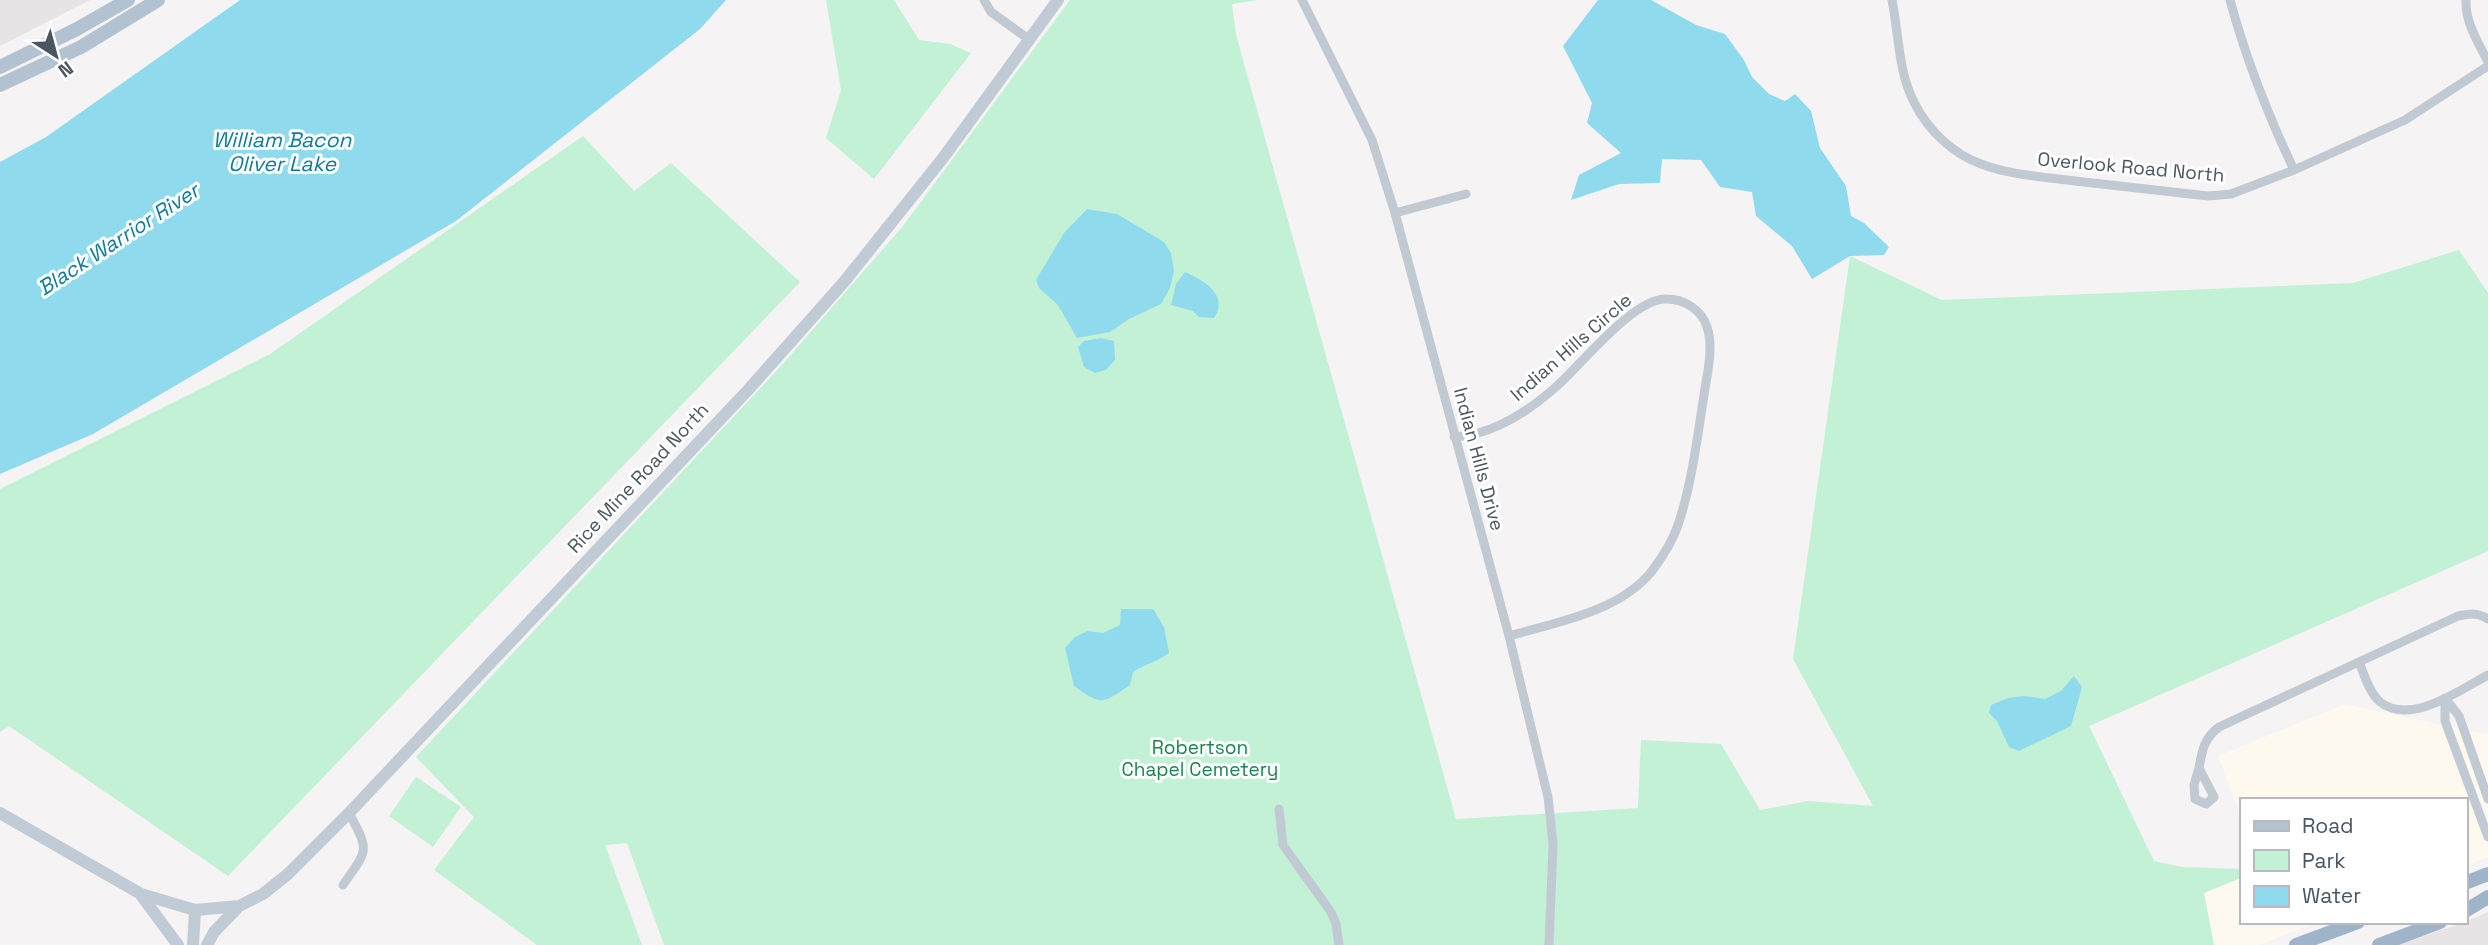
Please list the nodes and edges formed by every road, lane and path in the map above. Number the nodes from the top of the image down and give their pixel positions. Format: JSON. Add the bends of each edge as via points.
{"nodes":[{"id":1,"x":128,"y":0,"type":"edge"},
{"id":2,"x":159,"y":0,"type":"edge"},
{"id":3,"x":984,"y":0,"type":"edge"},
{"id":4,"x":1058,"y":0,"type":"edge"},
{"id":5,"x":1302,"y":0,"type":"edge"},
{"id":6,"x":1892,"y":0,"type":"edge"},
{"id":7,"x":2230,"y":0,"type":"edge"},
{"id":8,"x":2466,"y":0,"type":"edge"},
{"id":9,"x":1030,"y":40,"type":"junction"},
{"id":10,"x":2488,"y":64,"type":"edge"},
{"id":11,"x":0,"y":68,"type":"edge"},
{"id":12,"x":0,"y":85,"type":"edge"},
{"id":13,"x":2294,"y":170,"type":"junction"},
{"id":14,"x":1466,"y":194,"type":"dead end"},
{"id":15,"x":1395,"y":214,"type":"junction"},
{"id":16,"x":1454,"y":437,"type":"junction"},
{"id":17,"x":2488,"y":619,"type":"edge"},
{"id":18,"x":1509,"y":636,"type":"junction"},
{"id":19,"x":2359,"y":662,"type":"junction"},
{"id":20,"x":2488,"y":675,"type":"edge"},
{"id":21,"x":2445,"y":698,"type":"junction"},
{"id":22,"x":2199,"y":768,"type":"dead end"},
{"id":23,"x":2488,"y":799,"type":"edge"},
{"id":24,"x":1279,"y":809,"type":"dead end"},
{"id":25,"x":0,"y":813,"type":"edge"},
{"id":26,"x":349,"y":813,"type":"junction"},
{"id":27,"x":2488,"y":836,"type":"edge"},
{"id":28,"x":2488,"y":874,"type":"edge"},
{"id":29,"x":2467,"y":882,"type":"edge"},
{"id":30,"x":343,"y":885,"type":"dead end"},
{"id":31,"x":141,"y":894,"type":"junction"},
{"id":32,"x":2488,"y":897,"type":"edge"},
{"id":33,"x":2488,"y":904,"type":"edge"},
{"id":34,"x":239,"y":906,"type":"junction"},
{"id":35,"x":195,"y":910,"type":"junction"},
{"id":36,"x":2467,"y":911,"type":"edge"},
{"id":37,"x":2467,"y":911,"type":"edge"},
{"id":38,"x":2352,"y":924,"type":"edge"},
{"id":39,"x":2435,"y":924,"type":"edge"},
{"id":40,"x":2333,"y":931,"type":"junction"},
{"id":41,"x":178,"y":945,"type":"edge"},
{"id":42,"x":193,"y":945,"type":"edge"},
{"id":43,"x":207,"y":945,"type":"edge"},
{"id":44,"x":1339,"y":945,"type":"edge"},
{"id":45,"x":1549,"y":945,"type":"edge"},
{"id":46,"x":2296,"y":945,"type":"edge"},
{"id":47,"x":2316,"y":945,"type":"edge"},
{"id":48,"x":2379,"y":945,"type":"edge"}],
"edges":[{"from":1,"to":11,"type":"main road"},
{"from":2,"to":12,"type":"main road","via":[[91,42]]},
{"from":3,"to":9,"type":"street","via":[[991,12]]},
{"from":4,"to":9,"type":"main road","name":"Rice Mine Road North"},
{"from":5,"to":15,"type":"street","name":"Indian Hills Drive","via":[[1371,139]]},
{"from":6,"to":13,"type":"street","name":"Overlook Road North","via":[[1902,67],[1913,101],[1941,139],[1981,164],[2028,175],[2208,196],[2231,194]]},
{"from":7,"to":13,"type":"street","via":[[2260,92]]},
{"from":8,"to":10,"type":"street","via":[[2466,13]]},
{"from":9,"to":26,"type":"main road","name":"Rice Mine Road North","via":[[943,159],[844,282]]},
{"from":10,"to":13,"type":"street","name":"Overlook Road North","via":[[2405,120]]},
{"from":14,"to":15,"type":"street"},
{"from":15,"to":16,"type":"street","name":"Indian Hills Drive"},
{"from":16,"to":18,"type":"street","name":"Indian Hills Drive"},
{"from":16,"to":18,"type":"street","name":"Indian Hills Circle","via":[[1519,416],[1557,387],[1635,311],[1656,299],[1693,306],[1707,326],[1710,351],[1691,483],[1677,529],[1652,571],[1604,607]]},
{"from":17,"to":19,"type":"street","via":[[2470,613],[2458,616]]},
{"from":18,"to":45,"type":"street","name":"Indian Hills Drive","via":[[1548,797],[1553,845]]},
{"from":19,"to":21,"type":"street","via":[[2377,700],[2388,706],[2421,709]]},
{"from":19,"to":22,"type":"street","via":[[2218,727],[2204,743]]},
{"from":20,"to":21,"type":"street"},
{"from":21,"to":23,"type":"street","via":[[2459,716]]},
{"from":21,"to":27,"type":"street","via":[[2445,721]]},
{"from":24,"to":44,"type":"street","via":[[1283,845],[1331,912]]},
{"from":25,"to":31,"type":"main road"},
{"from":26,"to":30,"type":"street","via":[[364,844],[363,856]]},
{"from":26,"to":34,"type":"main road","name":"Rice Mine Road North","via":[[289,874]]},
{"from":28,"to":29,"type":"highway"},
{"from":31,"to":35,"type":"main road"},
{"from":31,"to":41,"type":"main road"},
{"from":32,"to":36,"type":"highway"},
{"from":33,"to":37,"type":"highway"},
{"from":34,"to":35,"type":"main road"},
{"from":34,"to":43,"type":"main road","name":"Rice Mine Road North"},
{"from":35,"to":42,"type":"main road"},
{"from":38,"to":40,"type":"highway"},
{"from":39,"to":48,"type":"highway"},
{"from":40,"to":46,"type":"highway"},
{"from":40,"to":47,"type":"highway"}]}
